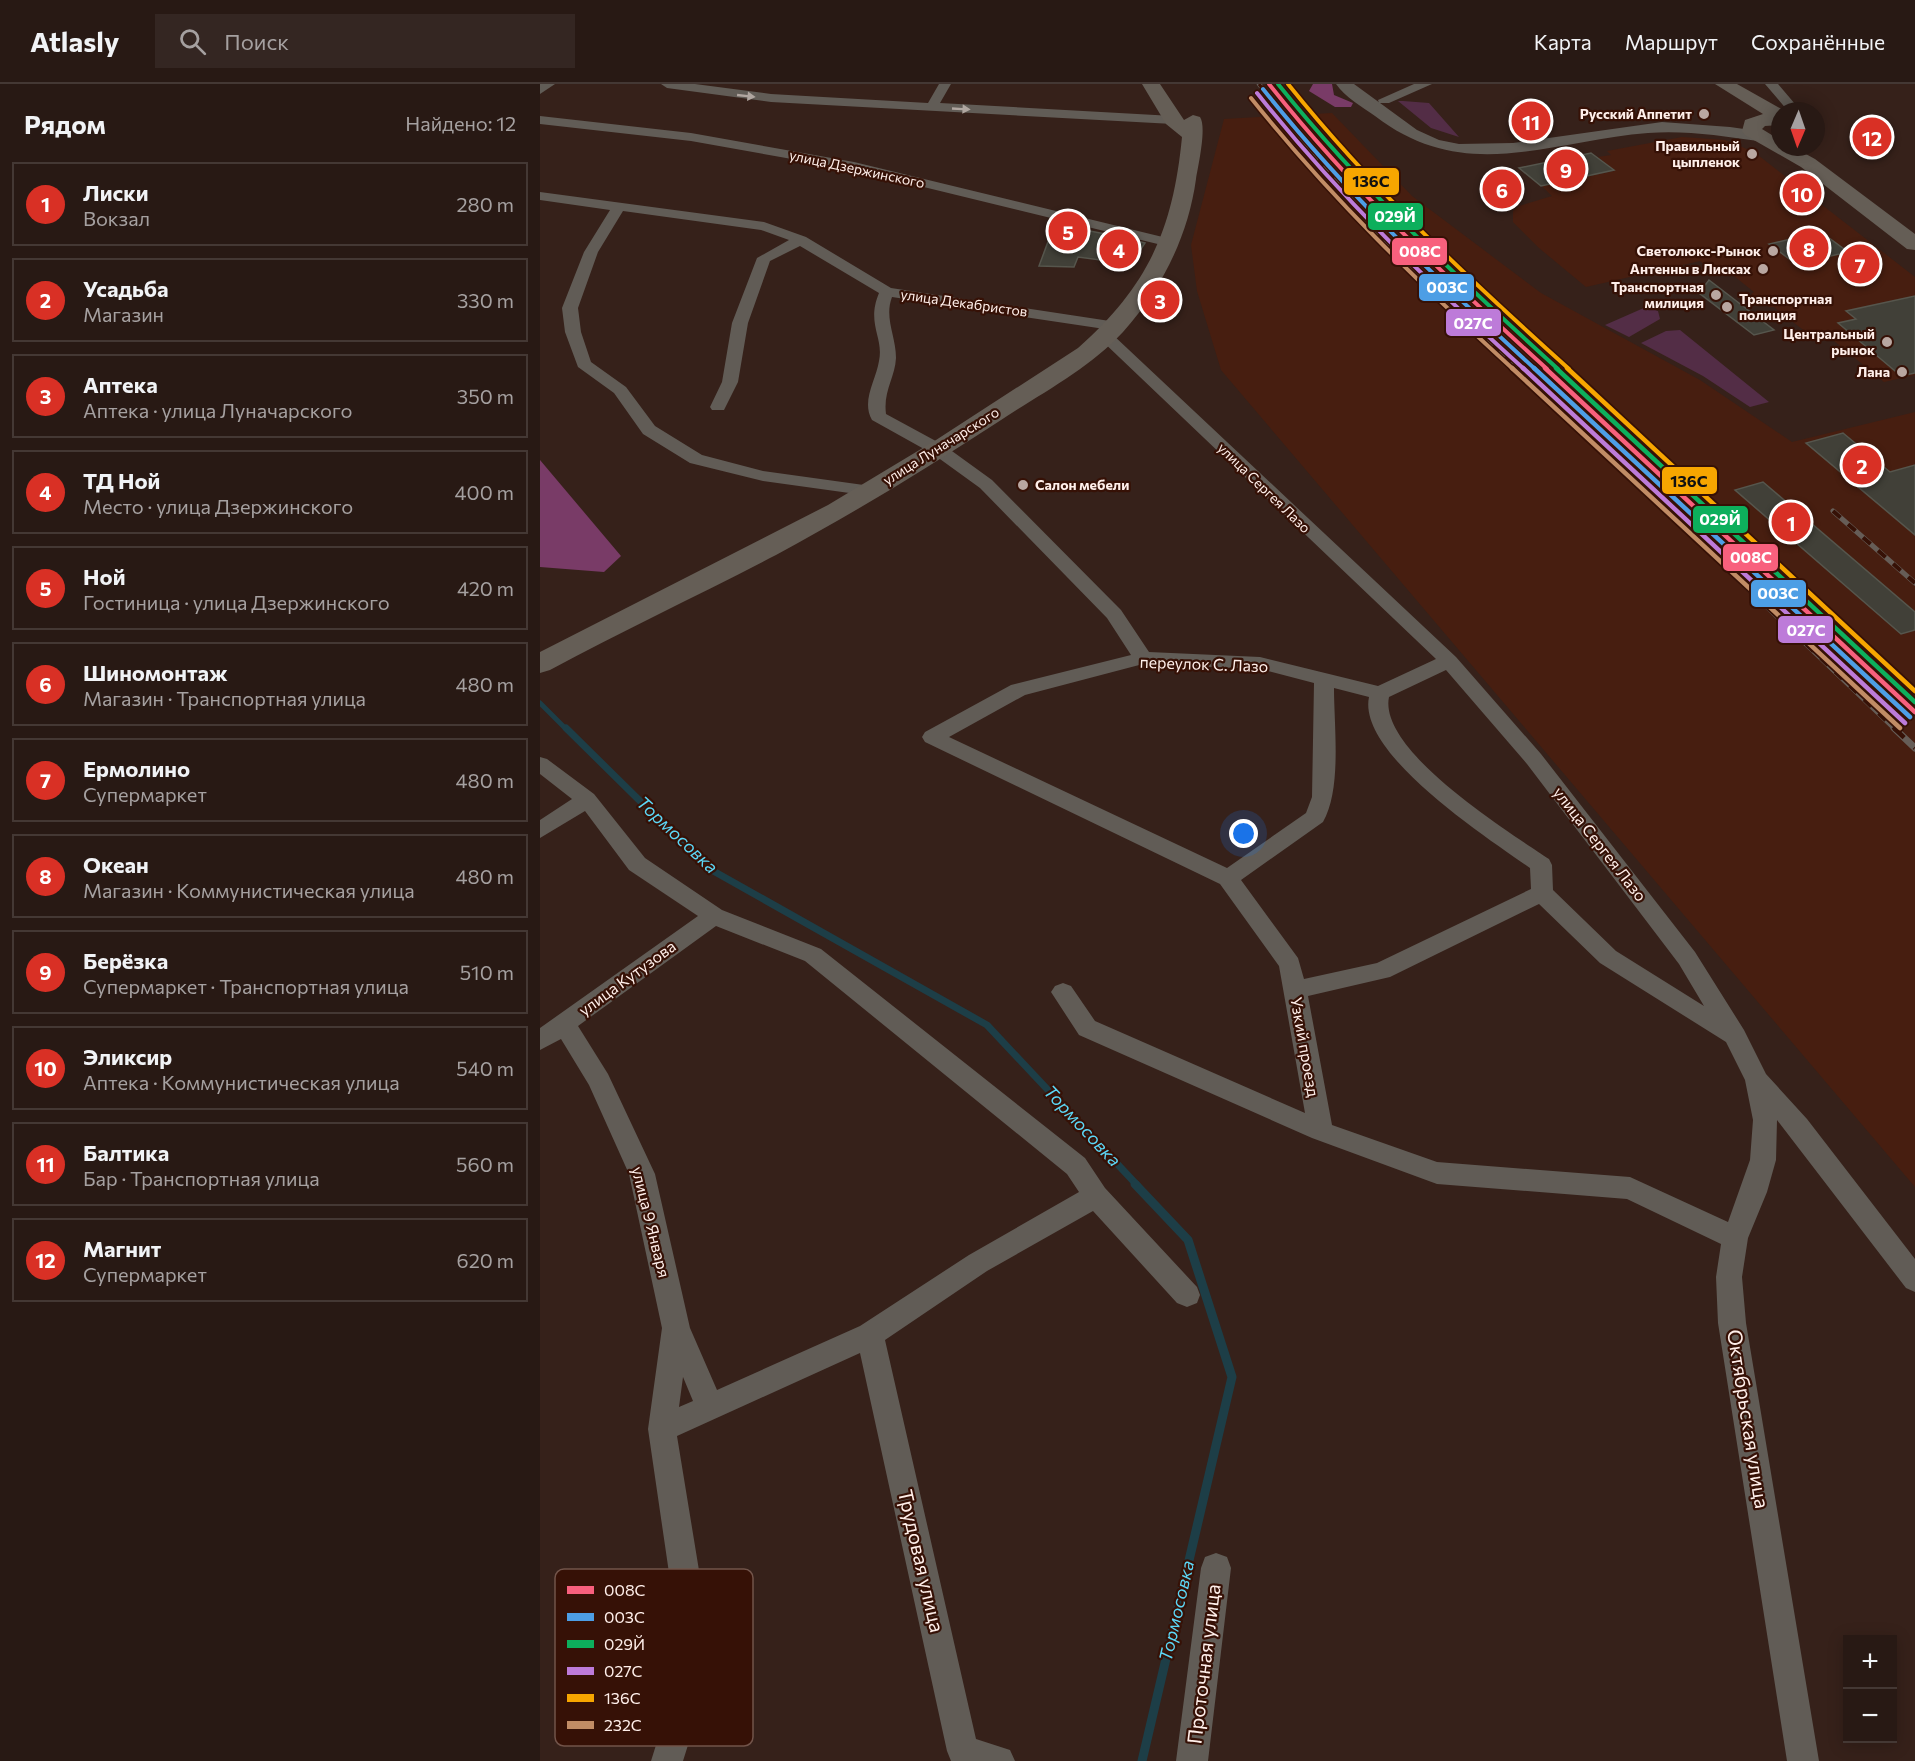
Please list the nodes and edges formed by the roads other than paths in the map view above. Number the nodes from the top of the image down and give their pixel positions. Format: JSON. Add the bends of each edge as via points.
{"nodes":[{"id":1,"x":549,"y":84,"type":"edge"},
{"id":2,"x":667,"y":84,"type":"edge"},
{"id":3,"x":945,"y":84,"type":"edge"},
{"id":4,"x":1151,"y":84,"type":"edge"},
{"id":5,"x":1169,"y":84,"type":"edge"},
{"id":6,"x":1344,"y":84,"type":"edge"},
{"id":7,"x":1361,"y":84,"type":"edge"},
{"id":8,"x":1426,"y":84,"type":"edge"},
{"id":9,"x":1724,"y":84,"type":"edge"},
{"id":10,"x":1771,"y":84,"type":"edge"},
{"id":11,"x":540,"y":90,"type":"edge"},
{"id":12,"x":1744,"y":95,"type":"junction"},
{"id":13,"x":1383,"y":100,"type":"junction"},
{"id":14,"x":1787,"y":102,"type":"edge"},
{"id":15,"x":932,"y":107,"type":"junction"},
{"id":16,"x":1771,"y":112,"type":"edge"},
{"id":17,"x":540,"y":120,"type":"edge"},
{"id":18,"x":1186,"y":126,"type":"junction"},
{"id":19,"x":1762,"y":133,"type":"edge"},
{"id":20,"x":1819,"y":156,"type":"edge"},
{"id":21,"x":540,"y":196,"type":"edge"},
{"id":22,"x":618,"y":208,"type":"junction"},
{"id":23,"x":1915,"y":230,"type":"edge"},
{"id":24,"x":801,"y":240,"type":"junction"},
{"id":25,"x":1170,"y":243,"type":"junction"},
{"id":26,"x":1915,"y":244,"type":"edge"},
{"id":27,"x":887,"y":292,"type":"junction"},
{"id":28,"x":1112,"y":331,"type":"junction"},
{"id":29,"x":718,"y":407,"type":"dead end"},
{"id":30,"x":939,"y":450,"type":"junction"},
{"id":31,"x":871,"y":491,"type":"junction"},
{"id":32,"x":1143,"y":658,"type":"junction"},
{"id":33,"x":548,"y":660,"type":"edge"},
{"id":34,"x":1449,"y":662,"type":"junction"},
{"id":35,"x":1324,"y":680,"type":"junction"},
{"id":36,"x":1380,"y":693,"type":"junction"},
{"id":37,"x":932,"y":737,"type":"joint"},
{"id":38,"x":540,"y":764,"type":"edge"},
{"id":39,"x":587,"y":800,"type":"junction"},
{"id":40,"x":540,"y":830,"type":"edge"},
{"id":41,"x":1228,"y":878,"type":"junction"},
{"id":42,"x":1542,"y":893,"type":"junction"},
{"id":43,"x":714,"y":916,"type":"junction"},
{"id":44,"x":1295,"y":990,"type":"junction"},
{"id":45,"x":1063,"y":992,"type":"dead end"},
{"id":46,"x":564,"y":1024,"type":"junction"},
{"id":47,"x":1736,"y":1037,"type":"junction"},
{"id":48,"x":540,"y":1041,"type":"edge"},
{"id":49,"x":1757,"y":1080,"type":"junction"},
{"id":50,"x":1321,"y":1131,"type":"junction"},
{"id":51,"x":1096,"y":1196,"type":"junction"},
{"id":52,"x":1735,"y":1238,"type":"junction"},
{"id":53,"x":1915,"y":1280,"type":"edge"},
{"id":54,"x":1188,"y":1295,"type":"dead end"},
{"id":55,"x":676,"y":1328,"type":"junction"},
{"id":56,"x":870,"y":1335,"type":"junction"},
{"id":57,"x":710,"y":1407,"type":"junction"},
{"id":58,"x":662,"y":1429,"type":"junction"},
{"id":59,"x":1216,"y":1568,"type":"dead end"},
{"id":60,"x":684,"y":1569,"type":"edge"},
{"id":61,"x":672,"y":1746,"type":"edge"},
{"id":62,"x":667,"y":1761,"type":"edge"},
{"id":63,"x":999,"y":1761,"type":"edge"},
{"id":64,"x":1192,"y":1761,"type":"edge"},
{"id":65,"x":1803,"y":1761,"type":"edge"}],
"edges":[{"from":1,"to":11,"type":"street"},
{"from":2,"to":15,"type":"street","one_way":true,"via":[[771,98]]},
{"from":3,"to":15,"type":"street"},
{"from":4,"to":18,"type":"main road"},
{"from":5,"to":18,"type":"main road"},
{"from":6,"to":19,"type":"street","via":[[1407,130],[1447,147],[1495,149],[1665,127]]},
{"from":7,"to":13,"type":"street"},
{"from":8,"to":13,"type":"street"},
{"from":9,"to":12,"type":"main road"},
{"from":10,"to":14,"type":"street"},
{"from":12,"to":16,"type":"main road"},
{"from":12,"to":19,"type":"main road"},
{"from":13,"to":19,"type":"street","via":[[1436,135],[1462,141],[1502,140],[1661,120]]},
{"from":15,"to":18,"type":"street","one_way":true},
{"from":17,"to":25,"type":"street","name":"улица Дзержинского","via":[[691,137],[854,166]]},
{"from":18,"to":25,"type":"main road","name":"улица Луначарского","via":[[1189,175]]},
{"from":19,"to":26,"type":"main road"},
{"from":20,"to":23,"type":"main road"},
{"from":21,"to":22,"type":"street","name":"улица Декабристов"},
{"from":22,"to":24,"type":"street","name":"улица Декабристов","via":[[764,226]]},
{"from":22,"to":31,"type":"street","via":[[591,252],[570,308],[584,364],[620,390],[649,430],[696,459],[763,476]]},
{"from":24,"to":27,"type":"street","name":"улица Декабристов"},
{"from":24,"to":29,"type":"street","via":[[764,258],[740,323],[730,382]]},
{"from":25,"to":28,"type":"main road","name":"улица Луначарского","via":[[1144,292]]},
{"from":27,"to":28,"type":"street","name":"улица Декабристов"},
{"from":27,"to":30,"type":"street","via":[[880,309],[888,359],[876,398],[878,416]]},
{"from":28,"to":30,"type":"main road","name":"улица Луначарского","via":[[1086,353]]},
{"from":28,"to":34,"type":"street","name":"улица Сергея Лазо"},
{"from":30,"to":31,"type":"main road","name":"улица Луначарского"},
{"from":30,"to":32,"type":"street","via":[[986,484],[1114,614]]},
{"from":31,"to":33,"type":"main road","name":"улица Луначарского"},
{"from":32,"to":35,"type":"street","name":"переулок С. Лазо","via":[[1260,663]]},
{"from":32,"to":37,"type":"street","name":"переулок С. Лазо","via":[[1017,690]]},
{"from":34,"to":36,"type":"street"},
{"from":34,"to":47,"type":"street","name":"улица Сергея Лазо","via":[[1534,759],[1611,857],[1687,958]]},
{"from":35,"to":36,"type":"street","name":"переулок С. Лазо"},
{"from":35,"to":41,"type":"street","via":[[1323,797],[1315,817]]},
{"from":36,"to":42,"type":"street","via":[[1377,707],[1396,749],[1453,803],[1541,865]]},
{"from":37,"to":41,"type":"street","name":"Узкий проезд"},
{"from":38,"to":39,"type":"street"},
{"from":39,"to":40,"type":"street"},
{"from":39,"to":43,"type":"street","via":[[637,864]]},
{"from":41,"to":44,"type":"street","name":"Узкий проезд","via":[[1290,964]]},
{"from":42,"to":44,"type":"street","via":[[1382,971]]},
{"from":42,"to":47,"type":"street","via":[[1608,957]]},
{"from":43,"to":46,"type":"street","name":"улица Кутузова"},
{"from":43,"to":51,"type":"street","via":[[813,955],[1076,1166]]},
{"from":44,"to":50,"type":"street","name":"Узкий проезд"},
{"from":45,"to":50,"type":"street","via":[[1087,1028]]},
{"from":46,"to":48,"type":"street","name":"улица Кутузова"},
{"from":46,"to":55,"type":"street","name":"улица 9 Января","via":[[599,1080],[642,1174]]},
{"from":47,"to":49,"type":"street","name":"улица Сергея Лазо"},
{"from":49,"to":52,"type":"street","name":"Октябрьская улица","via":[[1765,1120],[1764,1160]]},
{"from":49,"to":53,"type":"street","via":[[1798,1126]]},
{"from":50,"to":52,"type":"street","via":[[1437,1173],[1630,1188]]},
{"from":51,"to":54,"type":"street"},
{"from":51,"to":56,"type":"street","via":[[978,1263]]},
{"from":52,"to":65,"type":"street","name":"Октябрьская улица","via":[[1729,1278],[1732,1323]]},
{"from":55,"to":57,"type":"street","name":"улица 9 Января"},
{"from":55,"to":58,"type":"street","name":"улица 9 Января"},
{"from":56,"to":57,"type":"street"},
{"from":56,"to":63,"type":"street","name":"Трудовая улица","via":[[963,1751]]},
{"from":57,"to":58,"type":"street"},
{"from":58,"to":60,"type":"street","name":"улица 9 Января"},
{"from":59,"to":64,"type":"street","name":"Проточная улица"},
{"from":61,"to":62,"type":"street","name":"улица 9 Января"}]}
